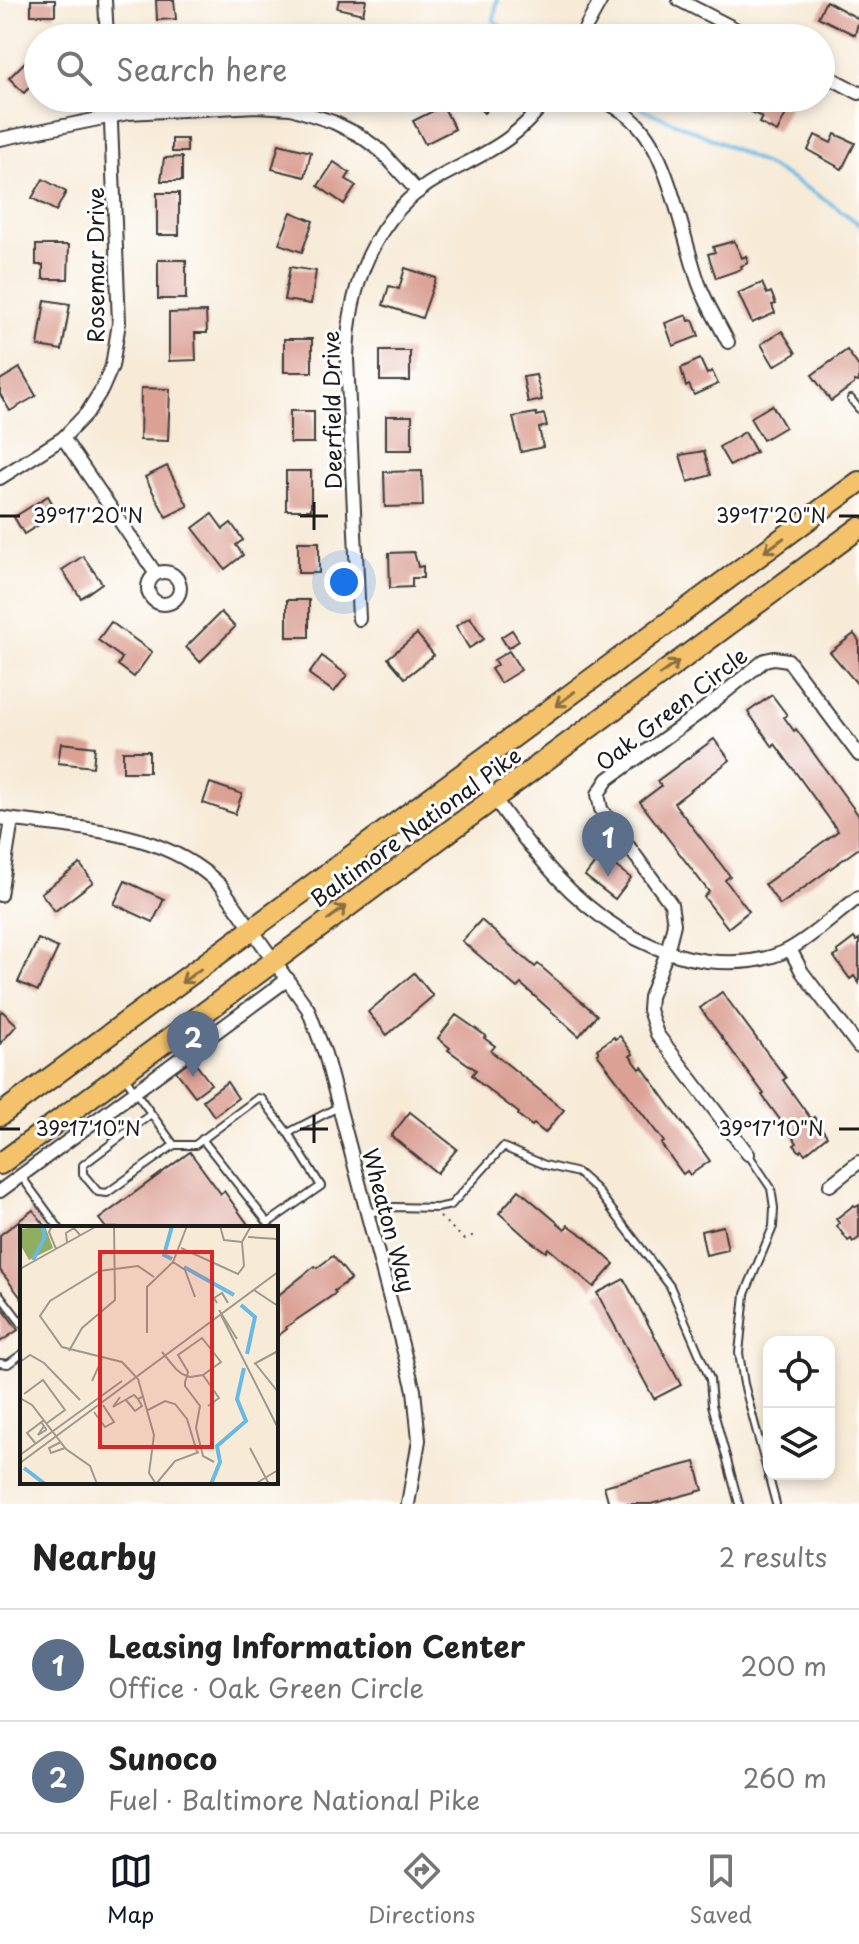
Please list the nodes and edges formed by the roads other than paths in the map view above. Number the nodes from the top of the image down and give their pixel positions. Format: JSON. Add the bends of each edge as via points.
{"nodes":[{"id":1,"x":105,"y":0,"type":"edge"},
{"id":2,"x":601,"y":0,"type":"edge"},
{"id":3,"x":679,"y":0,"type":"edge"},
{"id":4,"x":106,"y":24,"type":"edge"},
{"id":5,"x":588,"y":24,"type":"edge"},
{"id":6,"x":726,"y":24,"type":"edge"},
{"id":7,"x":835,"y":80,"type":"edge"},
{"id":8,"x":859,"y":93,"type":"edge"},
{"id":9,"x":111,"y":112,"type":"edge"},
{"id":10,"x":146,"y":112,"type":"edge"},
{"id":11,"x":303,"y":112,"type":"edge"},
{"id":12,"x":535,"y":112,"type":"edge"},
{"id":13,"x":623,"y":112,"type":"edge"},
{"id":14,"x":111,"y":117,"type":"junction"},
{"id":15,"x":0,"y":139,"type":"edge"},
{"id":16,"x":418,"y":192,"type":"junction"},
{"id":17,"x":728,"y":342,"type":"dead end"},
{"id":18,"x":851,"y":399,"type":"dead end"},
{"id":19,"x":859,"y":409,"type":"edge"},
{"id":20,"x":63,"y":438,"type":"junction"},
{"id":21,"x":0,"y":478,"type":"edge"},
{"id":22,"x":859,"y":482,"type":"edge"},
{"id":23,"x":859,"y":528,"type":"edge"},
{"id":24,"x":156,"y":574,"type":"dead end"},
{"id":25,"x":359,"y":619,"type":"dead end"},
{"id":26,"x":859,"y":755,"type":"edge"},
{"id":27,"x":473,"y":767,"type":"junction"},
{"id":28,"x":493,"y":798,"type":"junction"},
{"id":29,"x":6,"y":819,"type":"edge"},
{"id":30,"x":0,"y":895,"type":"edge"},
{"id":31,"x":859,"y":897,"type":"edge"},
{"id":32,"x":254,"y":930,"type":"junction"},
{"id":33,"x":790,"y":949,"type":"junction"},
{"id":34,"x":667,"y":952,"type":"junction"},
{"id":35,"x":274,"y":959,"type":"junction"},
{"id":36,"x":288,"y":979,"type":"junction"},
{"id":37,"x":859,"y":1047,"type":"edge"},
{"id":38,"x":122,"y":1073,"type":"junction"},
{"id":39,"x":135,"y":1092,"type":"junction"},
{"id":40,"x":340,"y":1106,"type":"junction"},
{"id":41,"x":151,"y":1114,"type":"junction"},
{"id":42,"x":0,"y":1115,"type":"edge"},
{"id":43,"x":288,"y":1133,"type":"junction"},
{"id":44,"x":202,"y":1139,"type":"junction"},
{"id":45,"x":174,"y":1145,"type":"junction"},
{"id":46,"x":748,"y":1154,"type":"joint"},
{"id":47,"x":859,"y":1162,"type":"edge"},
{"id":48,"x":0,"y":1164,"type":"edge"},
{"id":49,"x":21,"y":1176,"type":"junction"},
{"id":50,"x":830,"y":1185,"type":"dead end"},
{"id":51,"x":0,"y":1191,"type":"edge"},
{"id":52,"x":369,"y":1213,"type":"junction"},
{"id":53,"x":58,"y":1226,"type":"edge"},
{"id":54,"x":0,"y":1295,"type":"edge"},
{"id":55,"x":20,"y":1321,"type":"edge"},
{"id":56,"x":20,"y":1355,"type":"edge"},
{"id":57,"x":0,"y":1363,"type":"edge"},
{"id":58,"x":408,"y":1504,"type":"edge"},
{"id":59,"x":739,"y":1504,"type":"edge"},
{"id":60,"x":776,"y":1504,"type":"edge"}],
"edges":[{"from":1,"to":4,"type":"street"},
{"from":2,"to":5,"type":"street"},
{"from":3,"to":6,"type":"street"},
{"from":7,"to":8,"type":"street"},
{"from":9,"to":14,"type":"street","name":"Rosemar Drive"},
{"from":10,"to":14,"type":"street"},
{"from":11,"to":16,"type":"street","via":[[359,135]]},
{"from":12,"to":16,"type":"street","name":"Deerfield Drive","via":[[492,151]]},
{"from":13,"to":17,"type":"street","via":[[639,125],[661,162],[699,285]]},
{"from":14,"to":15,"type":"street"},
{"from":14,"to":20,"type":"street","name":"Rosemar Drive","via":[[117,343],[102,389]]},
{"from":16,"to":25,"type":"street","name":"Deerfield Drive","via":[[379,236],[361,270],[347,328]]},
{"from":18,"to":19,"type":"lane"},
{"from":20,"to":21,"type":"street","name":"Rosemar Drive"},
{"from":20,"to":24,"type":"street"},
{"from":22,"to":27,"type":"main road","name":"Baltimore National Pike","one_way":true},
{"from":28,"to":23,"type":"main road","name":"Baltimore National Pike","one_way":true},
{"from":26,"to":34,"type":"street","name":"Oak Green Circle","via":[[788,660],[774,658],[601,786],[601,809],[671,904],[674,924]]},
{"from":27,"to":28,"type":"street"},
{"from":27,"to":32,"type":"main road","name":"Baltimore National Pike"},
{"from":28,"to":34,"type":"street","via":[[583,903],[628,936]]},
{"from":35,"to":28,"type":"main road","name":"Baltimore National Pike","one_way":true},
{"from":29,"to":30,"type":"street"},
{"from":29,"to":32,"type":"street","name":"Wheaton Way","via":[[125,836],[169,849],[221,886]]},
{"from":31,"to":33,"type":"street"},
{"from":32,"to":35,"type":"street","name":"Wheaton Way"},
{"from":32,"to":42,"type":"main road","name":"Baltimore National Pike","one_way":true},
{"from":33,"to":34,"type":"street","via":[[751,962],[722,963]]},
{"from":33,"to":37,"type":"street"},
{"from":34,"to":46,"type":"street","via":[[650,997],[657,1034]]},
{"from":35,"to":36,"type":"street","name":"Wheaton Way"},
{"from":35,"to":38,"type":"main road","name":"Baltimore National Pike"},
{"from":36,"to":39,"type":"street"},
{"from":36,"to":40,"type":"street","name":"Wheaton Way","via":[[317,1029]]},
{"from":38,"to":39,"type":"lane"},
{"from":38,"to":48,"type":"main road","name":"Baltimore National Pike"},
{"from":39,"to":41,"type":"lane"},
{"from":39,"to":49,"type":"street"},
{"from":40,"to":43,"type":"lane"},
{"from":40,"to":52,"type":"street","name":"Wheaton Way"},
{"from":41,"to":45,"type":"lane"},
{"from":41,"to":45,"type":"lane","via":[[83,1165],[83,1174],[98,1192],[107,1193]]},
{"from":43,"to":44,"type":"lane","via":[[258,1098]]},
{"from":43,"to":44,"type":"lane","via":[[321,1186],[268,1223]]},
{"from":44,"to":45,"type":"lane","via":[[195,1145]]},
{"from":46,"to":60,"type":"lane","via":[[771,1188],[774,1208],[773,1227],[745,1294],[739,1353]]},
{"from":47,"to":50,"type":"street"},
{"from":49,"to":51,"type":"street"},
{"from":49,"to":53,"type":"lane"},
{"from":52,"to":58,"type":"street","name":"Wheaton Way","via":[[417,1405],[419,1440]]},
{"from":52,"to":59,"type":"lane","via":[[451,1205],[503,1147],[578,1173],[670,1286],[710,1379]]},
{"from":54,"to":55,"type":"lane"},
{"from":56,"to":57,"type":"lane"}]}
